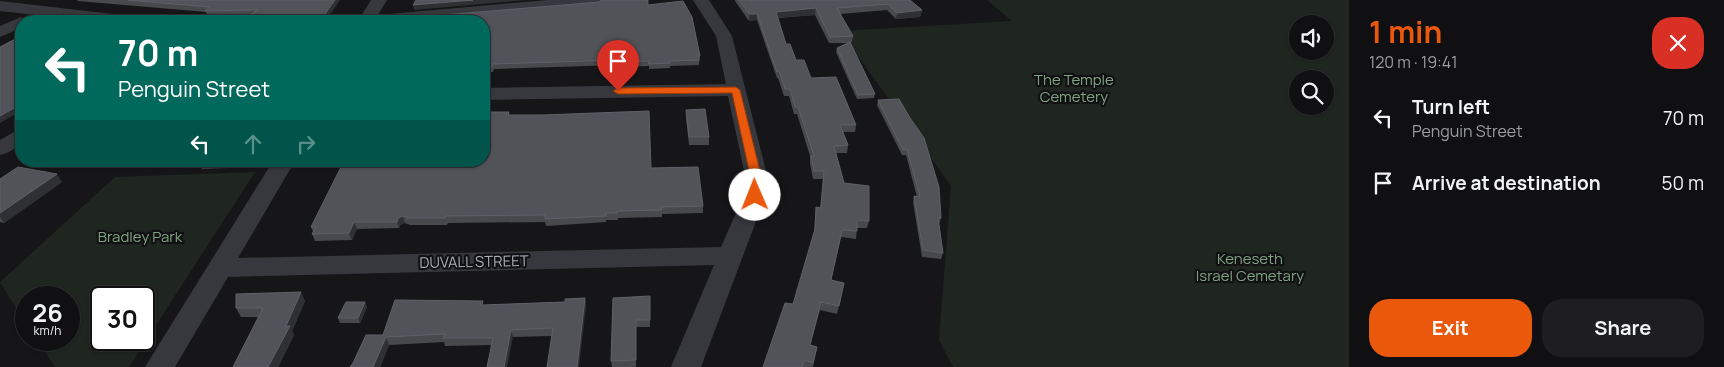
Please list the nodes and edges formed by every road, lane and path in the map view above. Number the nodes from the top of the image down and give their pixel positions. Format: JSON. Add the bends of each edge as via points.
{"nodes":[{"id":1,"x":66,"y":0,"type":"edge"},
{"id":2,"x":379,"y":0,"type":"edge"},
{"id":3,"x":599,"y":0,"type":"edge"},
{"id":4,"x":701,"y":0,"type":"edge"},
{"id":5,"x":0,"y":6,"type":"edge"},
{"id":6,"x":44,"y":11,"type":"junction"},
{"id":7,"x":36,"y":15,"type":"edge"},
{"id":8,"x":78,"y":15,"type":"edge"},
{"id":9,"x":370,"y":15,"type":"edge"},
{"id":10,"x":433,"y":15,"type":"edge"},
{"id":11,"x":15,"y":25,"type":"edge"},
{"id":12,"x":0,"y":32,"type":"edge"},
{"id":13,"x":736,"y":90,"type":"junction"},
{"id":14,"x":490,"y":94,"type":"edge"},
{"id":15,"x":15,"y":140,"type":"edge"},
{"id":16,"x":0,"y":149,"type":"edge"},
{"id":17,"x":280,"y":167,"type":"edge"},
{"id":18,"x":730,"y":256,"type":"junction"},
{"id":19,"x":219,"y":268,"type":"junction"},
{"id":20,"x":160,"y":367,"type":"edge"},
{"id":21,"x":686,"y":367,"type":"edge"}],
"edges":[{"from":1,"to":6,"type":"street"},
{"from":2,"to":9,"type":"street"},
{"from":3,"to":10,"type":"street"},
{"from":4,"to":13,"type":"street","via":[[724,36]]},
{"from":5,"to":6,"type":"street"},
{"from":6,"to":7,"type":"street"},
{"from":6,"to":8,"type":"street"},
{"from":11,"to":12,"type":"street"},
{"from":13,"to":14,"type":"street"},
{"from":13,"to":18,"type":"street","via":[[756,175],[755,195]]},
{"from":15,"to":16,"type":"street"},
{"from":17,"to":19,"type":"street"},
{"from":18,"to":19,"type":"street","name":"DUVALL STREET"},
{"from":18,"to":21,"type":"street"},
{"from":19,"to":20,"type":"street"}]}
